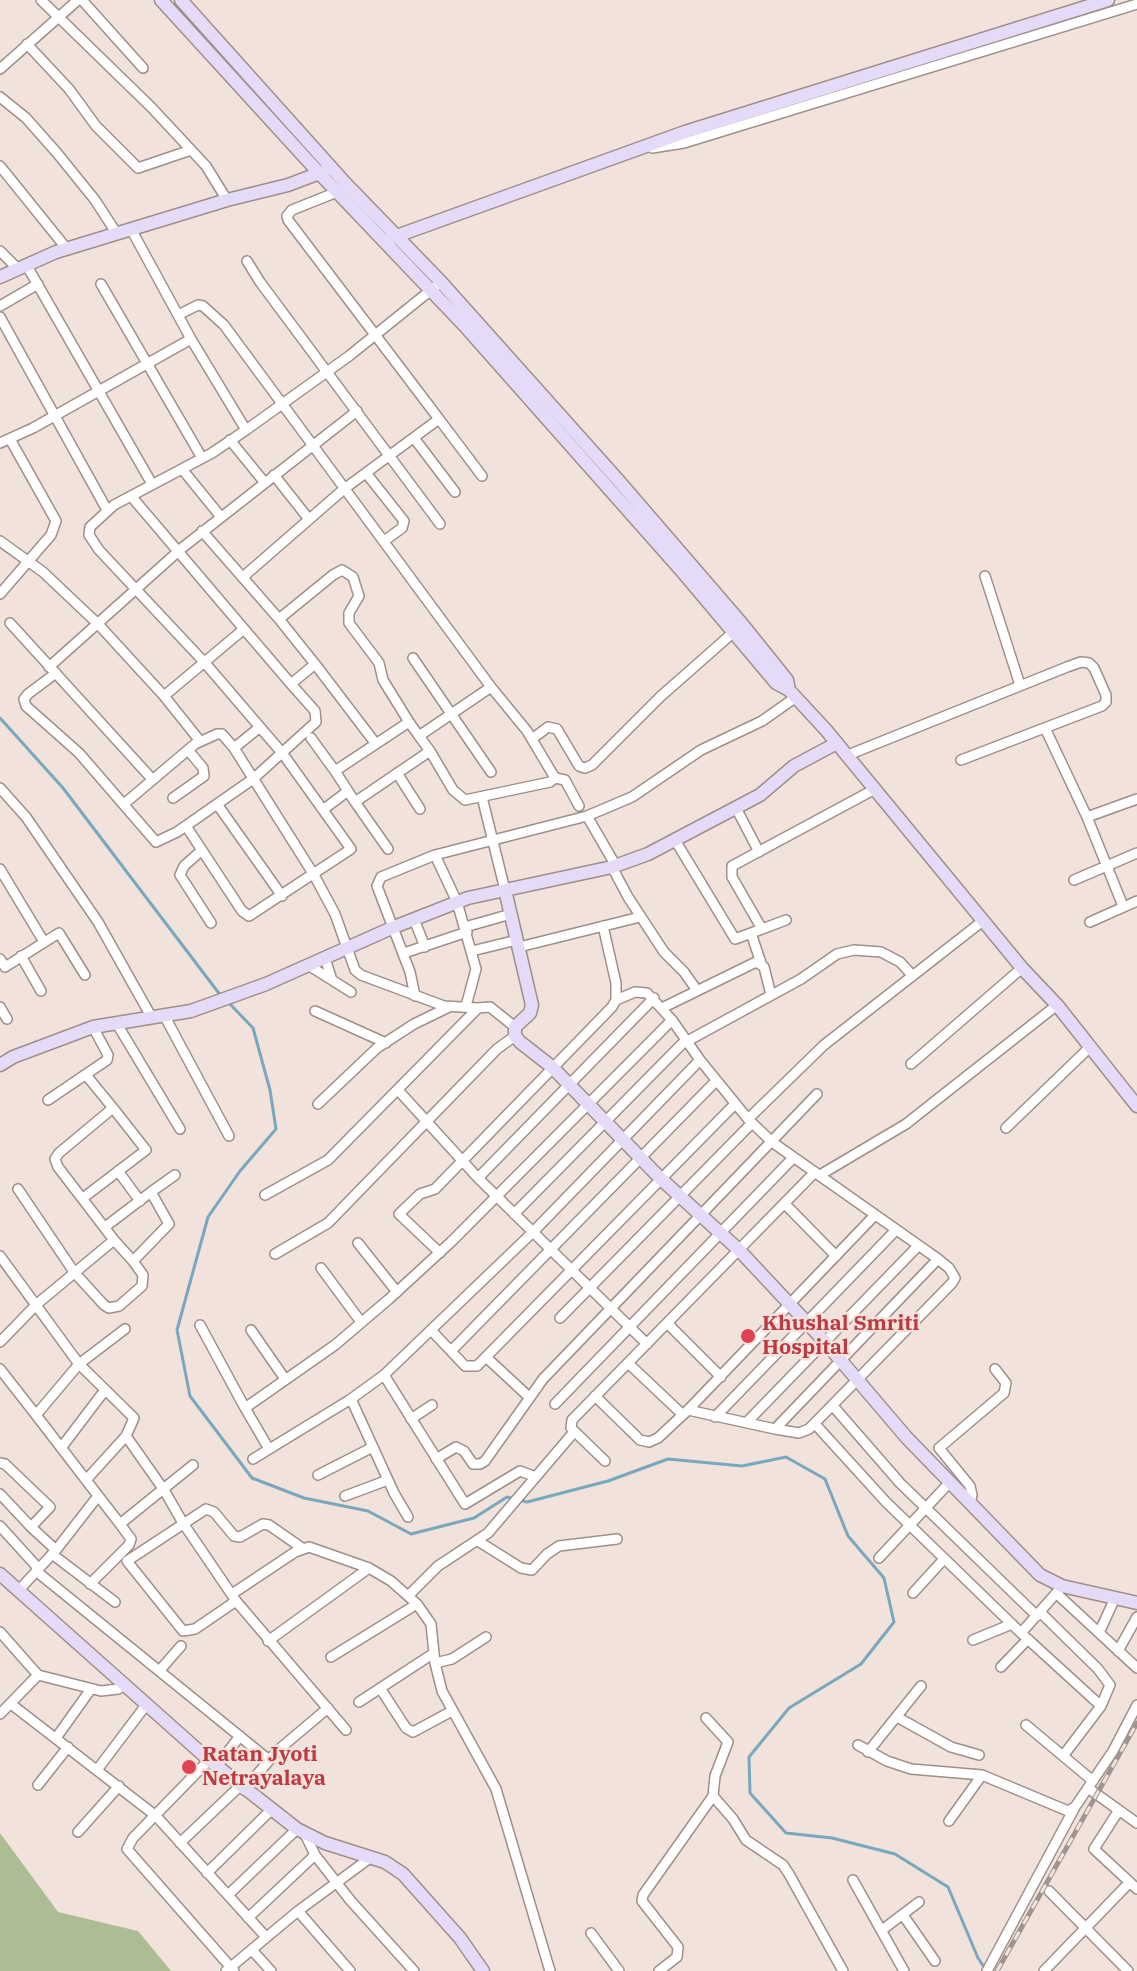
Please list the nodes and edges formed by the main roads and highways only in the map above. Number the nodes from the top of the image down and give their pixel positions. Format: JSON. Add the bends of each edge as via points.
{"nodes":[{"id":1,"x":161,"y":0,"type":"edge"},
{"id":2,"x":181,"y":0,"type":"edge"},
{"id":3,"x":1108,"y":0,"type":"edge"},
{"id":4,"x":332,"y":168,"type":"junction"},
{"id":5,"x":319,"y":173,"type":"junction"},
{"id":6,"x":390,"y":238,"type":"junction"},
{"id":7,"x":0,"y":277,"type":"edge"},
{"id":8,"x":837,"y":743,"type":"junction"},
{"id":9,"x":505,"y":890,"type":"junction"},
{"id":10,"x":0,"y":1065,"type":"edge"},
{"id":11,"x":1137,"y":1106,"type":"edge"},
{"id":12,"x":0,"y":1574,"type":"edge"},
{"id":13,"x":1137,"y":1603,"type":"edge"},
{"id":14,"x":478,"y":1970,"type":"edge"}],
"edges":[{"from":1,"to":5,"type":"main road"},
{"from":2,"to":4,"type":"main road"},
{"from":3,"to":6,"type":"main road","via":[[685,132]]},
{"from":4,"to":5,"type":"main road"},
{"from":4,"to":6,"type":"main road"},
{"from":5,"to":6,"type":"main road"},
{"from":5,"to":7,"type":"main road","via":[[66,249]]},
{"from":6,"to":8,"type":"main road","via":[[437,286],[738,628],[776,683],[793,694]]},
{"from":8,"to":9,"type":"main road","via":[[794,766],[760,795],[675,840],[614,867]]},
{"from":8,"to":11,"type":"main road"},
{"from":9,"to":10,"type":"main road","via":[[457,902],[191,1011],[93,1027],[13,1056]]},
{"from":9,"to":13,"type":"main road","via":[[532,1005],[515,1032],[640,1159],[739,1250],[1040,1575],[1059,1590]]},
{"from":12,"to":14,"type":"main road","via":[[242,1788],[301,1832],[384,1862],[403,1874],[460,1938]]}]}
